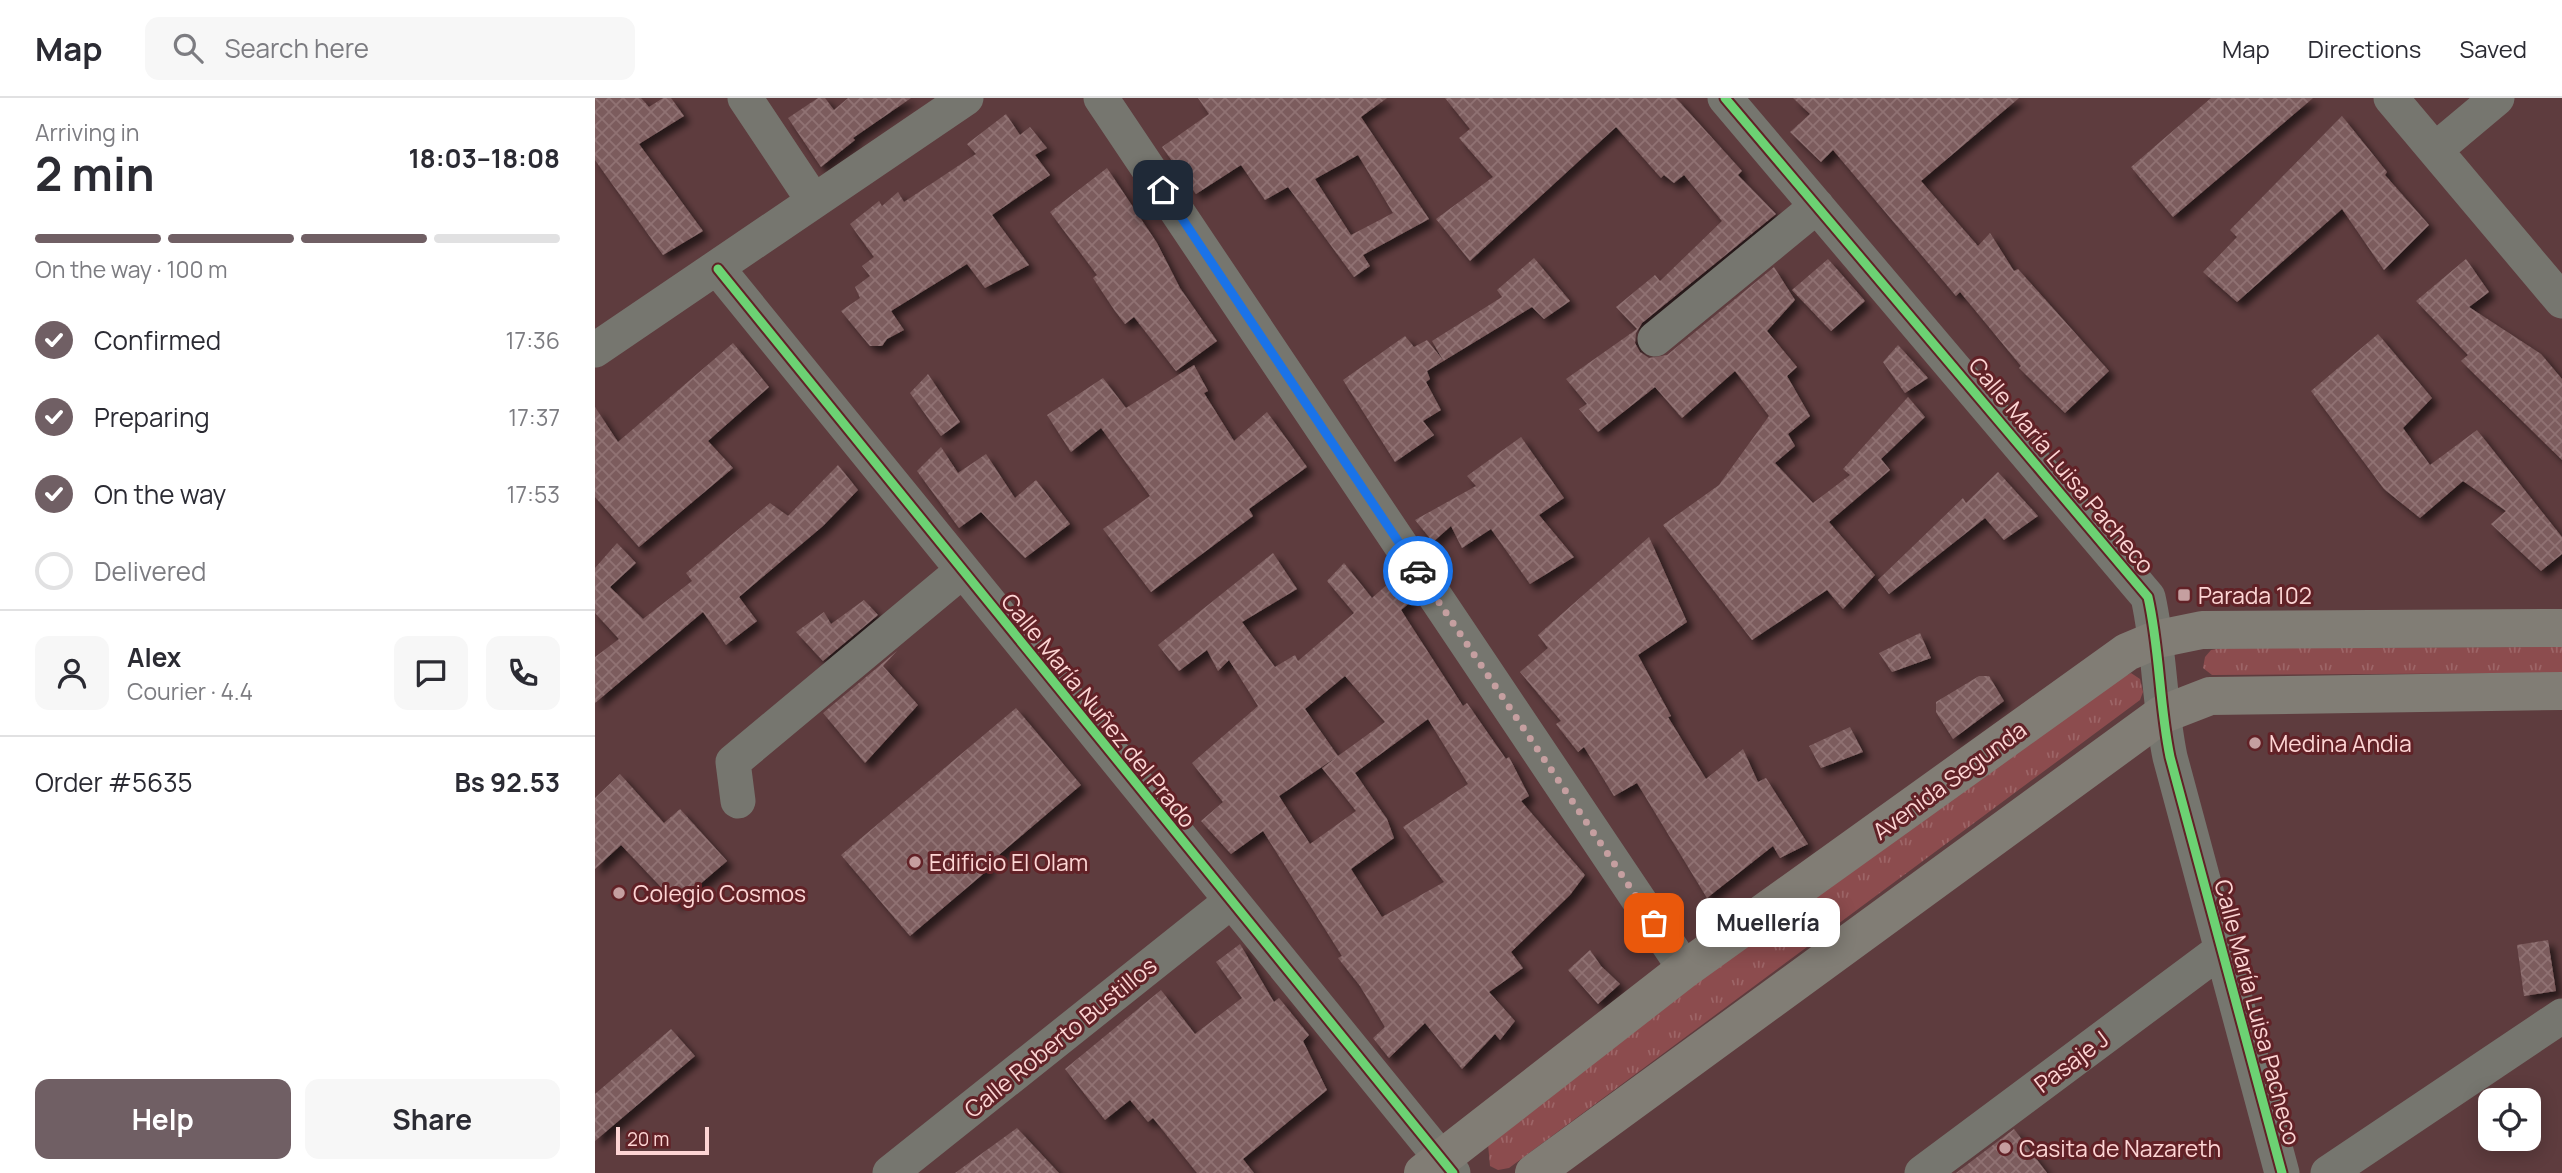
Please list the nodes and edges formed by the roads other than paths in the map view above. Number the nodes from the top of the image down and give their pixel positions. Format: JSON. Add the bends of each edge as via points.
{"nodes":[{"id":1,"x":745,"y":98,"type":"edge"},
{"id":2,"x":966,"y":98,"type":"edge"},
{"id":3,"x":1101,"y":98,"type":"edge"},
{"id":4,"x":1725,"y":98,"type":"edge"},
{"id":5,"x":2391,"y":98,"type":"edge"},
{"id":6,"x":2497,"y":98,"type":"edge"},
{"id":7,"x":2435,"y":150,"type":"junction"},
{"id":8,"x":814,"y":200,"type":"junction"},
{"id":9,"x":1817,"y":206,"type":"junction"},
{"id":10,"x":717,"y":269,"type":"junction"},
{"id":11,"x":2562,"y":301,"type":"edge"},
{"id":12,"x":1655,"y":339,"type":"dead end"},
{"id":13,"x":595,"y":350,"type":"edge"},
{"id":14,"x":962,"y":570,"type":"junction"},
{"id":15,"x":2562,"y":628,"type":"edge"},
{"id":16,"x":2158,"y":639,"type":"junction"},
{"id":17,"x":2562,"y":691,"type":"edge"},
{"id":18,"x":2161,"y":715,"type":"junction"},
{"id":19,"x":738,"y":802,"type":"dead end"},
{"id":20,"x":1230,"y":902,"type":"junction"},
{"id":21,"x":2221,"y":950,"type":"junction"},
{"id":22,"x":1685,"y":969,"type":"junction"},
{"id":23,"x":2562,"y":1016,"type":"edge"},
{"id":24,"x":1439,"y":1168,"type":"edge"},
{"id":25,"x":890,"y":1173,"type":"edge"},
{"id":26,"x":1534,"y":1173,"type":"edge"},
{"id":27,"x":1922,"y":1173,"type":"edge"},
{"id":28,"x":2282,"y":1173,"type":"edge"},
{"id":29,"x":2328,"y":1173,"type":"edge"}],
"edges":[{"from":1,"to":8,"type":"street"},
{"from":2,"to":8,"type":"street"},
{"from":3,"to":22,"type":"street"},
{"from":4,"to":9,"type":"street","name":"Calle María Luisa Pacheco"},
{"from":5,"to":7,"type":"street"},
{"from":6,"to":7,"type":"street"},
{"from":7,"to":11,"type":"street"},
{"from":8,"to":10,"type":"street"},
{"from":9,"to":12,"type":"street"},
{"from":9,"to":16,"type":"street","name":"Calle María Luisa Pacheco","via":[[2148,597]]},
{"from":10,"to":13,"type":"street"},
{"from":10,"to":14,"type":"street","name":"Calle María Nuñez del Prado"},
{"from":14,"to":19,"type":"street","via":[[733,762]]},
{"from":14,"to":20,"type":"street","name":"Calle María Nuñez del Prado"},
{"from":15,"to":16,"type":"main road","name":"Avenida Segunda","via":[[2202,630]]},
{"from":16,"to":18,"type":"street","name":"Calle María Luisa Pacheco"},
{"from":16,"to":22,"type":"main road","name":"Avenida Segunda","via":[[2127,652]]},
{"from":17,"to":18,"type":"main road","via":[[2210,696]]},
{"from":18,"to":21,"type":"street","name":"Calle María Luisa Pacheco"},
{"from":18,"to":26,"type":"main road"},
{"from":20,"to":24,"type":"street","name":"Calle María Nuñez del Prado"},
{"from":20,"to":25,"type":"street","name":"Calle Roberto Bustillos"},
{"from":21,"to":27,"type":"street","name":"Pasaje J"},
{"from":21,"to":28,"type":"street","name":"Calle María Luisa Pacheco"},
{"from":22,"to":24,"type":"main road","name":"Avenida Segunda"},
{"from":23,"to":29,"type":"street"}]}
